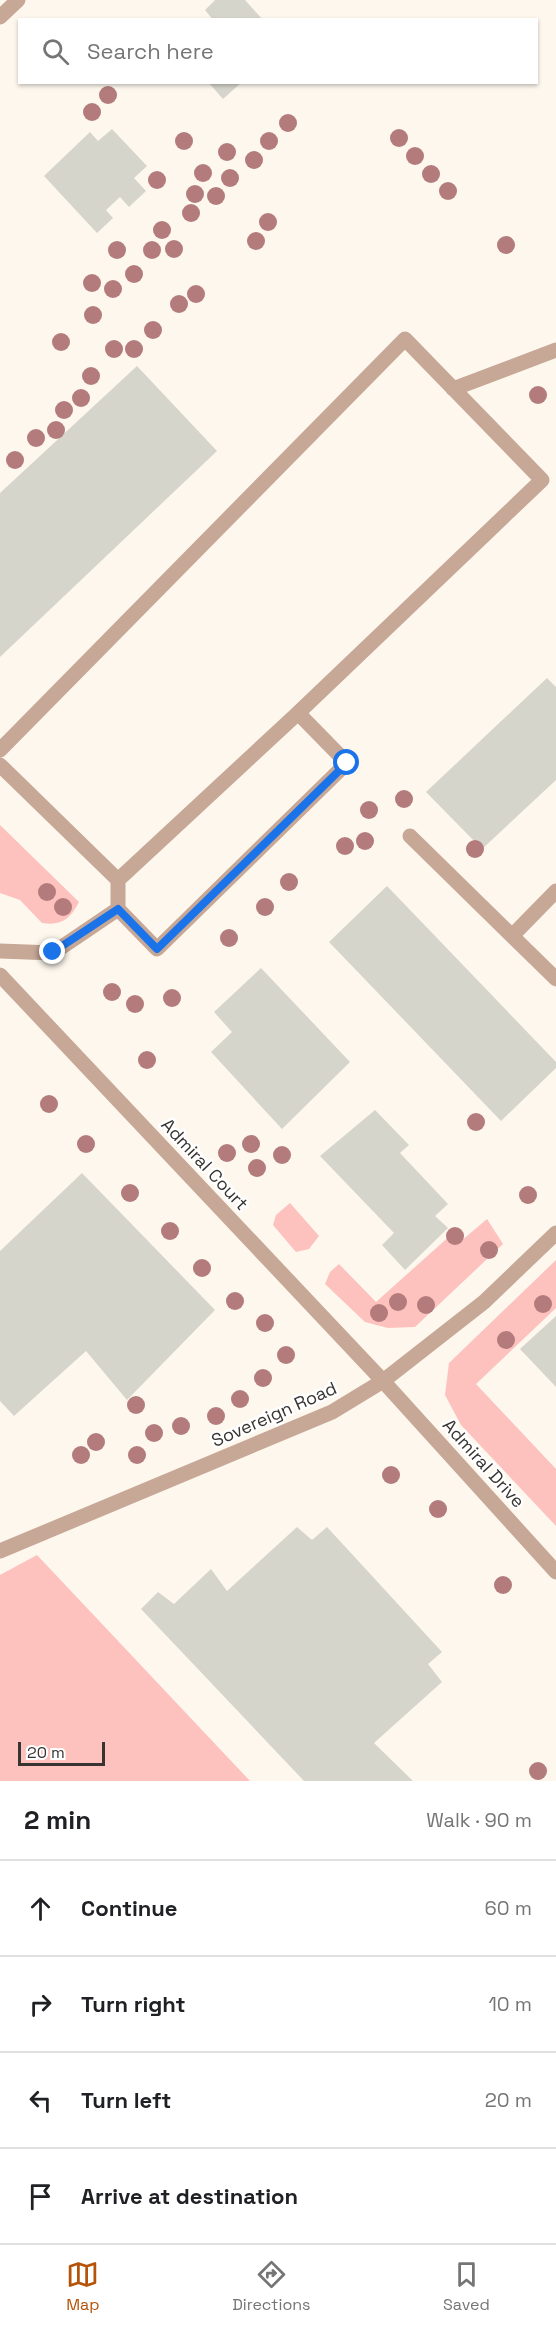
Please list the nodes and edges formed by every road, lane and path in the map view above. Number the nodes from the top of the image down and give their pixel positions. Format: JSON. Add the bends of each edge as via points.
{"nodes":[{"id":1,"x":18,"y":0,"type":"edge"},
{"id":2,"x":0,"y":17,"type":"edge"},
{"id":3,"x":556,"y":350,"type":"edge"},
{"id":4,"x":453,"y":389,"type":"junction"},
{"id":5,"x":298,"y":713,"type":"junction"},
{"id":6,"x":0,"y":750,"type":"edge"},
{"id":7,"x":0,"y":765,"type":"edge"},
{"id":8,"x":410,"y":836,"type":"dead end"},
{"id":9,"x":118,"y":880,"type":"junction"},
{"id":10,"x":556,"y":891,"type":"edge"},
{"id":11,"x":118,"y":909,"type":"junction"},
{"id":12,"x":512,"y":936,"type":"junction"},
{"id":13,"x":0,"y":951,"type":"edge"},
{"id":14,"x":0,"y":975,"type":"edge"},
{"id":15,"x":556,"y":979,"type":"edge"},
{"id":16,"x":556,"y":1233,"type":"edge"},
{"id":17,"x":382,"y":1381,"type":"junction"},
{"id":18,"x":0,"y":1551,"type":"edge"},
{"id":19,"x":556,"y":1572,"type":"edge"}],
"edges":[{"from":1,"to":2,"type":"street"},
{"from":3,"to":4,"type":"street"},
{"from":4,"to":5,"type":"street","via":[[542,480]]},
{"from":4,"to":6,"type":"street","via":[[405,339]]},
{"from":5,"to":9,"type":"street"},
{"from":5,"to":11,"type":"street","via":[[347,763],[157,949]]},
{"from":7,"to":9,"type":"street"},
{"from":8,"to":12,"type":"street"},
{"from":9,"to":11,"type":"street"},
{"from":10,"to":12,"type":"street"},
{"from":11,"to":13,"type":"street","via":[[53,952]]},
{"from":12,"to":15,"type":"street"},
{"from":14,"to":17,"type":"street","name":"Admiral Court"},
{"from":16,"to":17,"type":"street","name":"Sovereign Road","via":[[484,1302]]},
{"from":17,"to":18,"type":"street","name":"Sovereign Road","via":[[332,1412]]},
{"from":17,"to":19,"type":"street","name":"Admiral Drive"}]}
